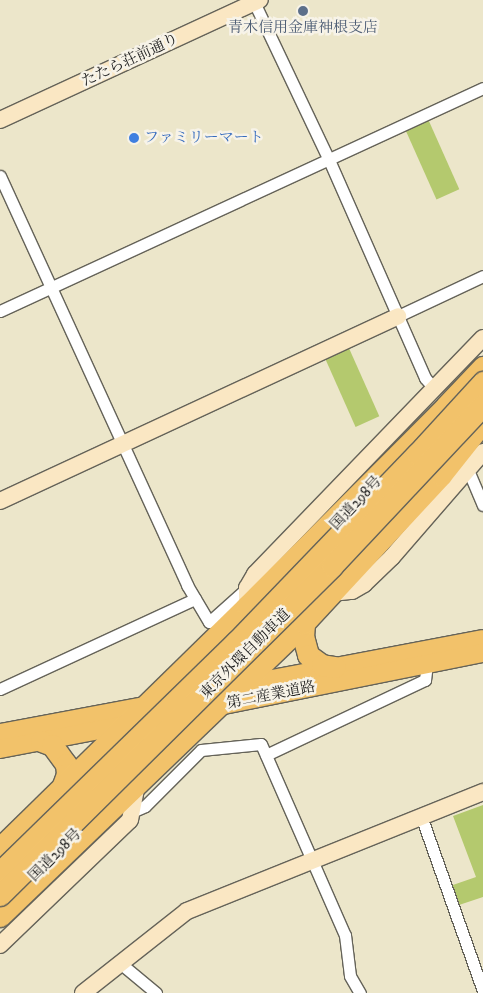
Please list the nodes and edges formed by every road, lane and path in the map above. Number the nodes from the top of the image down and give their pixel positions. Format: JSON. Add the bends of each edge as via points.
{"nodes":[{"id":1,"x":256,"y":1,"type":"edge"},
{"id":2,"x":483,"y":88,"type":"edge"},
{"id":3,"x":0,"y":120,"type":"edge"},
{"id":4,"x":329,"y":160,"type":"junction"},
{"id":5,"x":0,"y":176,"type":"edge"},
{"id":6,"x":483,"y":276,"type":"edge"},
{"id":7,"x":51,"y":288,"type":"junction"},
{"id":8,"x":0,"y":311,"type":"edge"},
{"id":9,"x":398,"y":316,"type":"junction"},
{"id":10,"x":483,"y":338,"type":"edge"},
{"id":11,"x":483,"y":367,"type":"edge"},
{"id":12,"x":483,"y":382,"type":"edge"},
{"id":13,"x":435,"y":389,"type":"junction"},
{"id":14,"x":455,"y":397,"type":"junction"},
{"id":15,"x":483,"y":405,"type":"edge"},
{"id":16,"x":483,"y":422,"type":"edge"},
{"id":17,"x":122,"y":444,"type":"junction"},
{"id":18,"x":483,"y":452,"type":"edge"},
{"id":19,"x":468,"y":470,"type":"junction"},
{"id":20,"x":0,"y":501,"type":"edge"},
{"id":21,"x":483,"y":505,"type":"edge"},
{"id":22,"x":332,"y":593,"type":"junction"},
{"id":23,"x":247,"y":597,"type":"junction"},
{"id":24,"x":195,"y":599,"type":"junction"},
{"id":25,"x":304,"y":623,"type":"junction"},
{"id":26,"x":227,"y":636,"type":"dead end"},
{"id":27,"x":483,"y":639,"type":"edge"},
{"id":28,"x":270,"y":640,"type":"dead end"},
{"id":29,"x":483,"y":653,"type":"edge"},
{"id":30,"x":427,"y":664,"type":"junction"},
{"id":31,"x":335,"y":667,"type":"junction"},
{"id":32,"x":240,"y":685,"type":"junction"},
{"id":33,"x":0,"y":689,"type":"edge"},
{"id":34,"x":144,"y":706,"type":"junction"},
{"id":35,"x":220,"y":706,"type":"junction"},
{"id":36,"x":125,"y":725,"type":"junction"},
{"id":37,"x":0,"y":733,"type":"edge"},
{"id":38,"x":41,"y":741,"type":"junction"},
{"id":39,"x":0,"y":749,"type":"edge"},
{"id":40,"x":266,"y":755,"type":"junction"},
{"id":41,"x":138,"y":784,"type":"junction"},
{"id":42,"x":69,"y":786,"type":"junction"},
{"id":43,"x":483,"y":792,"type":"edge"},
{"id":44,"x":110,"y":800,"type":"dead end"},
{"id":45,"x":134,"y":810,"type":"junction"},
{"id":46,"x":421,"y":816,"type":"junction"},
{"id":47,"x":22,"y":827,"type":"junction"},
{"id":48,"x":0,"y":831,"type":"edge"},
{"id":49,"x":0,"y":848,"type":"edge"},
{"id":50,"x":0,"y":858,"type":"edge"},
{"id":51,"x":313,"y":859,"type":"junction"},
{"id":52,"x":0,"y":872,"type":"edge"},
{"id":53,"x":0,"y":895,"type":"edge"},
{"id":54,"x":0,"y":909,"type":"edge"},
{"id":55,"x":0,"y":916,"type":"edge"},
{"id":56,"x":0,"y":945,"type":"edge"},
{"id":57,"x":120,"y":963,"type":"junction"},
{"id":58,"x":483,"y":991,"type":"edge"},
{"id":59,"x":83,"y":993,"type":"edge"},
{"id":60,"x":156,"y":993,"type":"edge"},
{"id":61,"x":360,"y":993,"type":"edge"}],
"edges":[{"from":1,"to":3,"type":"street","name":"たたら荘前通り"},
{"from":1,"to":4,"type":"street"},
{"from":2,"to":4,"type":"street"},
{"from":4,"to":7,"type":"street"},
{"from":4,"to":9,"type":"street"},
{"from":5,"to":7,"type":"street"},
{"from":6,"to":9,"type":"street"},
{"from":7,"to":8,"type":"street"},
{"from":7,"to":17,"type":"street"},
{"from":9,"to":13,"type":"street","via":[[425,378]]},
{"from":9,"to":17,"type":"street"},
{"from":10,"to":13,"type":"street"},
{"from":11,"to":14,"type":"highway","name":"国道298号"},
{"from":12,"to":52,"type":"highway","name":"東京外環自動車道","bridge":true,"via":[[236,642]]},
{"from":13,"to":23,"type":"street","via":[[254,574]]},
{"from":14,"to":23,"type":"highway"},
{"from":14,"to":26,"type":"highway","name":"国道298号"},
{"from":15,"to":53,"type":"highway","name":"東京外環自動車道","bridge":true,"via":[[279,620]]},
{"from":16,"to":22,"type":"highway","via":[[441,475]]},
{"from":16,"to":28,"type":"highway"},
{"from":17,"to":20,"type":"street"},
{"from":17,"to":24,"type":"street"},
{"from":18,"to":19,"type":"street"},
{"from":19,"to":21,"type":"street"},
{"from":19,"to":22,"type":"street","via":[[364,584],[352,591]]},
{"from":22,"to":25,"type":"highway"},
{"from":23,"to":24,"type":"street","via":[[209,622]]},
{"from":23,"to":34,"type":"highway"},
{"from":24,"to":33,"type":"street"},
{"from":25,"to":31,"type":"highway","via":[[302,636],[308,655],[322,664]]},
{"from":25,"to":32,"type":"highway"},
{"from":27,"to":31,"type":"main road","name":"第二産業道路"},
{"from":29,"to":30,"type":"main road","name":"第二産業道路"},
{"from":30,"to":35,"type":"main road","name":"第二産業道路"},
{"from":30,"to":40,"type":"street","via":[[425,680]]},
{"from":31,"to":32,"type":"main road","name":"第二産業道路"},
{"from":32,"to":34,"type":"main road","name":"第二産業道路"},
{"from":32,"to":35,"type":"highway"},
{"from":34,"to":36,"type":"highway"},
{"from":34,"to":37,"type":"main road","name":"第二産業道路"},
{"from":35,"to":36,"type":"main road","name":"第二産業道路"},
{"from":35,"to":41,"type":"highway"},
{"from":36,"to":38,"type":"main road","name":"第二産業道路"},
{"from":36,"to":42,"type":"highway"},
{"from":38,"to":39,"type":"main road","name":"第二産業道路"},
{"from":38,"to":42,"type":"highway","via":[[52,745],[66,764]]},
{"from":40,"to":45,"type":"street","via":[[260,744],[201,750],[145,806]]},
{"from":40,"to":51,"type":"street"},
{"from":41,"to":45,"type":"street"},
{"from":41,"to":55,"type":"highway"},
{"from":42,"to":47,"type":"highway"},
{"from":42,"to":50,"type":"highway"},
{"from":43,"to":46,"type":"street"},
{"from":44,"to":54,"type":"highway","name":"国道298号"},
{"from":45,"to":56,"type":"street","via":[[130,820]]},
{"from":46,"to":51,"type":"street"},
{"from":46,"to":58,"type":"street"},
{"from":47,"to":48,"type":"street"},
{"from":47,"to":49,"type":"highway"},
{"from":51,"to":57,"type":"street","via":[[187,910]]},
{"from":51,"to":61,"type":"street","via":[[345,935],[350,976]]},
{"from":57,"to":59,"type":"street"},
{"from":57,"to":60,"type":"street"}]}
